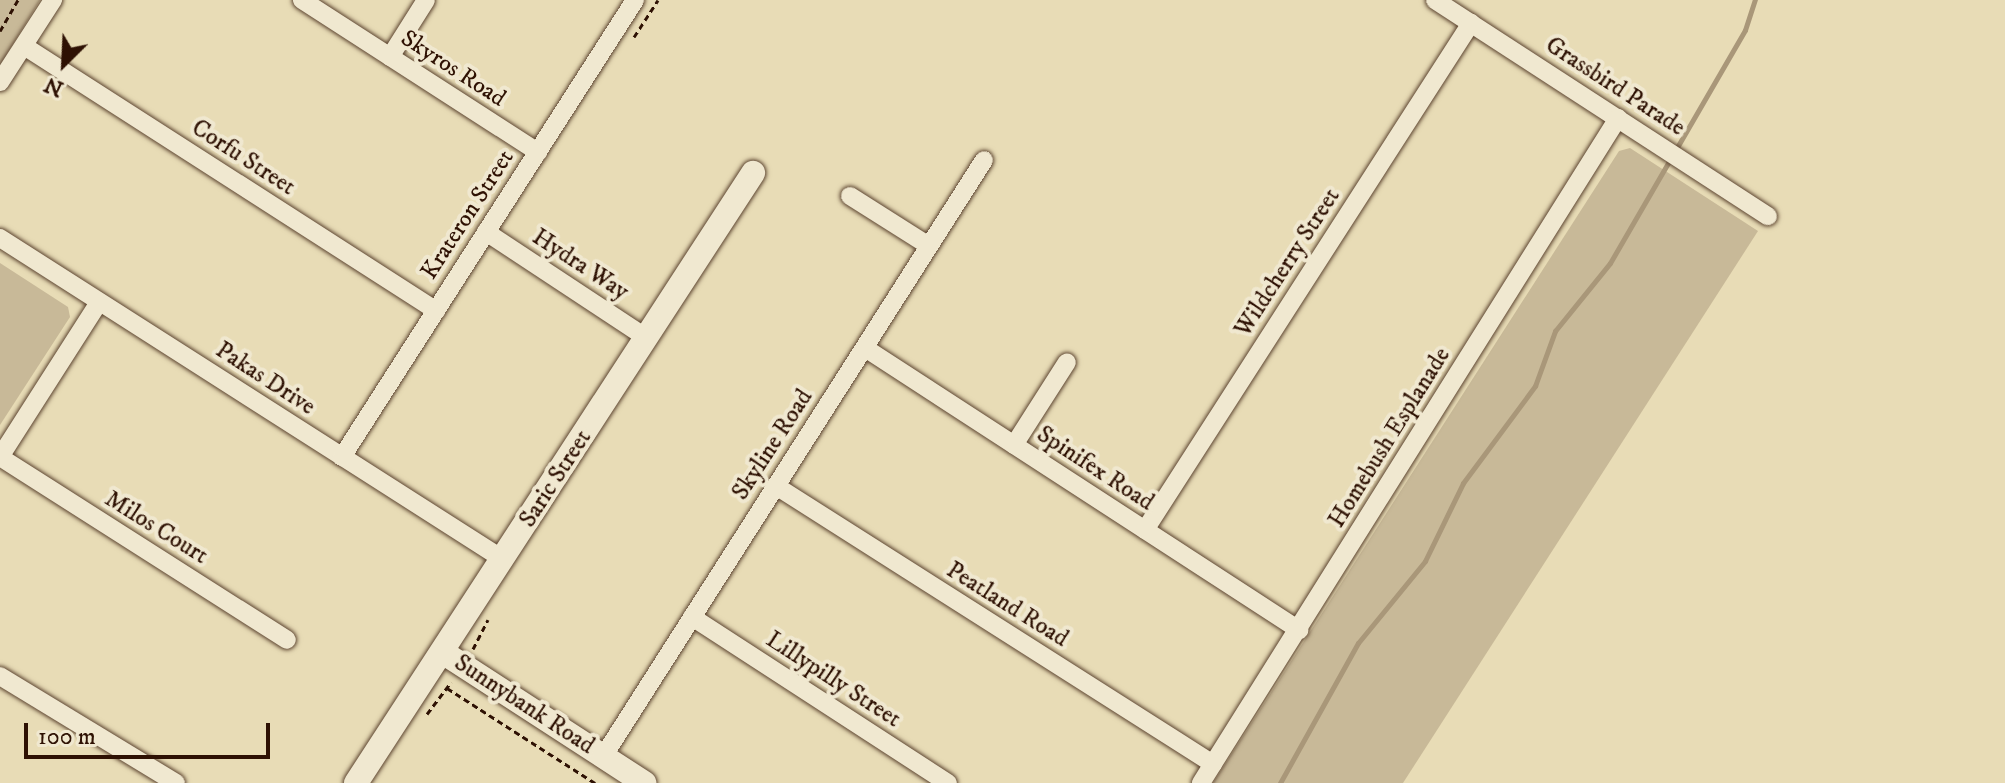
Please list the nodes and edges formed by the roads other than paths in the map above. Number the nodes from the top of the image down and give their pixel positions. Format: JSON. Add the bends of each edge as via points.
{"nodes":[{"id":1,"x":53,"y":0,"type":"edge"},
{"id":2,"x":302,"y":0,"type":"edge"},
{"id":3,"x":426,"y":0,"type":"edge"},
{"id":4,"x":635,"y":0,"type":"edge"},
{"id":5,"x":1435,"y":0,"type":"edge"},
{"id":6,"x":1471,"y":23,"type":"junction"},
{"id":7,"x":24,"y":46,"type":"junction"},
{"id":8,"x":390,"y":57,"type":"junction"},
{"id":9,"x":0,"y":82,"type":"edge"},
{"id":10,"x":1618,"y":118,"type":"junction"},
{"id":11,"x":538,"y":152,"type":"junction"},
{"id":12,"x":984,"y":160,"type":"dead end"},
{"id":13,"x":753,"y":173,"type":"dead end"},
{"id":14,"x":850,"y":196,"type":"dead end"},
{"id":15,"x":1768,"y":216,"type":"dead end"},
{"id":16,"x":486,"y":232,"type":"junction"},
{"id":17,"x":0,"y":238,"type":"edge"},
{"id":18,"x":929,"y":246,"type":"junction"},
{"id":19,"x":99,"y":302,"type":"junction"},
{"id":20,"x":436,"y":311,"type":"junction"},
{"id":21,"x":647,"y":338,"type":"junction"},
{"id":22,"x":865,"y":348,"type":"junction"},
{"id":23,"x":1067,"y":362,"type":"dead end"},
{"id":24,"x":1014,"y":445,"type":"junction"},
{"id":25,"x":0,"y":457,"type":"edge"},
{"id":26,"x":342,"y":457,"type":"junction"},
{"id":27,"x":776,"y":486,"type":"junction"},
{"id":28,"x":1145,"y":530,"type":"junction"},
{"id":29,"x":504,"y":560,"type":"junction"},
{"id":30,"x":692,"y":617,"type":"junction"},
{"id":31,"x":1299,"y":630,"type":"junction"},
{"id":32,"x":287,"y":640,"type":"dead end"},
{"id":33,"x":444,"y":653,"type":"junction"},
{"id":34,"x":0,"y":676,"type":"edge"},
{"id":35,"x":603,"y":757,"type":"junction"},
{"id":36,"x":1213,"y":764,"type":"junction"},
{"id":37,"x":176,"y":783,"type":"edge"},
{"id":38,"x":356,"y":783,"type":"edge"},
{"id":39,"x":644,"y":783,"type":"edge"},
{"id":40,"x":948,"y":783,"type":"edge"},
{"id":41,"x":1201,"y":783,"type":"edge"}],
"edges":[{"from":1,"to":7,"type":"street"},
{"from":2,"to":8,"type":"street","name":"Skyros Road"},
{"from":3,"to":8,"type":"street"},
{"from":4,"to":11,"type":"street","name":"Krateron Street"},
{"from":5,"to":6,"type":"street","name":"Grassbird Parade"},
{"from":6,"to":10,"type":"street","name":"Grassbird Parade"},
{"from":6,"to":28,"type":"street","name":"Wildcherry Street"},
{"from":7,"to":9,"type":"street"},
{"from":7,"to":20,"type":"street","name":"Corfu Street"},
{"from":8,"to":11,"type":"street","name":"Skyros Road"},
{"from":10,"to":15,"type":"street","name":"Grassbird Parade"},
{"from":10,"to":31,"type":"street","name":"Homebush Esplanade"},
{"from":11,"to":16,"type":"street","name":"Krateron Street"},
{"from":12,"to":18,"type":"street","name":"Skyline Road"},
{"from":13,"to":21,"type":"street","name":"Saric Street"},
{"from":14,"to":18,"type":"street"},
{"from":16,"to":20,"type":"street","name":"Krateron Street"},
{"from":16,"to":21,"type":"street","name":"Hydra Way"},
{"from":17,"to":19,"type":"street","name":"Pakas Drive"},
{"from":18,"to":22,"type":"street","name":"Skyline Road"},
{"from":19,"to":25,"type":"street"},
{"from":19,"to":26,"type":"street","name":"Pakas Drive"},
{"from":20,"to":26,"type":"street","name":"Krateron Street"},
{"from":21,"to":29,"type":"street","name":"Saric Street"},
{"from":22,"to":24,"type":"street","name":"Spinifex Road"},
{"from":22,"to":27,"type":"street","name":"Skyline Road"},
{"from":23,"to":24,"type":"street"},
{"from":24,"to":28,"type":"street","name":"Spinifex Road"},
{"from":25,"to":32,"type":"street","name":"Milos Court"},
{"from":26,"to":29,"type":"street","name":"Pakas Drive"},
{"from":27,"to":30,"type":"street","name":"Skyline Road"},
{"from":27,"to":36,"type":"street","name":"Peatland Road"},
{"from":28,"to":31,"type":"street","name":"Spinifex Road"},
{"from":29,"to":33,"type":"street","name":"Saric Street"},
{"from":30,"to":35,"type":"street","name":"Skyline Road"},
{"from":30,"to":40,"type":"street","name":"Lillypilly Street"},
{"from":31,"to":36,"type":"street","name":"Homebush Esplanade"},
{"from":33,"to":35,"type":"street","name":"Sunnybank Road"},
{"from":33,"to":38,"type":"street","name":"Saric Street"},
{"from":34,"to":37,"type":"street"},
{"from":35,"to":39,"type":"street","name":"Sunnybank Road"},
{"from":36,"to":41,"type":"street","name":"Homebush Esplanade"}]}
